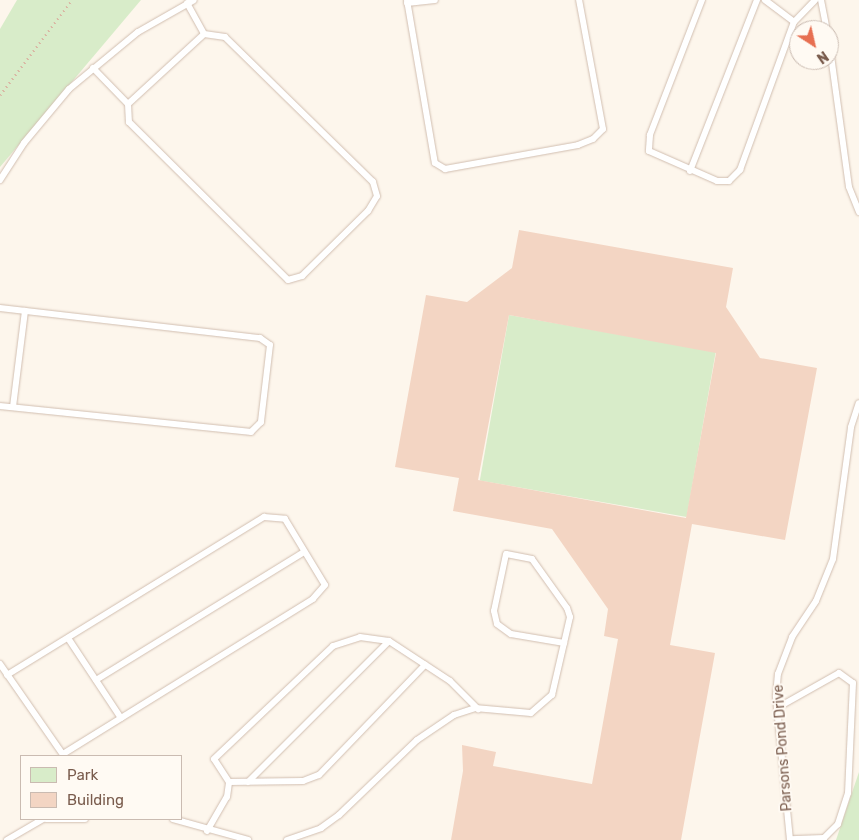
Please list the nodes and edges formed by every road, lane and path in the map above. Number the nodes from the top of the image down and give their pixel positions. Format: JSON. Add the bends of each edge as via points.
{"nodes":[{"id":1,"x":72,"y":0,"type":"edge"},
{"id":2,"x":436,"y":0,"type":"edge"},
{"id":3,"x":579,"y":0,"type":"edge"},
{"id":4,"x":702,"y":0,"type":"edge"},
{"id":5,"x":757,"y":0,"type":"edge"},
{"id":6,"x":766,"y":0,"type":"edge"},
{"id":7,"x":816,"y":0,"type":"edge"},
{"id":8,"x":821,"y":0,"type":"edge"},
{"id":9,"x":190,"y":2,"type":"edge"},
{"id":10,"x":407,"y":2,"type":"edge"},
{"id":11,"x":791,"y":20,"type":"edge"},
{"id":12,"x":796,"y":20,"type":"edge"},
{"id":13,"x":826,"y":20,"type":"edge"},
{"id":14,"x":204,"y":34,"type":"junction"},
{"id":15,"x":789,"y":36,"type":"edge"},
{"id":16,"x":93,"y":68,"type":"junction"},
{"id":17,"x":833,"y":70,"type":"edge"},
{"id":18,"x":0,"y":94,"type":"edge"},
{"id":19,"x":128,"y":104,"type":"junction"},
{"id":20,"x":690,"y":170,"type":"junction"},
{"id":21,"x":0,"y":180,"type":"edge"},
{"id":22,"x":859,"y":212,"type":"edge"},
{"id":23,"x":0,"y":308,"type":"edge"},
{"id":24,"x":25,"y":310,"type":"junction"},
{"id":25,"x":859,"y":403,"type":"edge"},
{"id":26,"x":0,"y":406,"type":"edge"},
{"id":27,"x":13,"y":407,"type":"junction"},
{"id":28,"x":304,"y":552,"type":"junction"},
{"id":29,"x":68,"y":638,"type":"junction"},
{"id":30,"x":388,"y":641,"type":"junction"},
{"id":31,"x":564,"y":643,"type":"junction"},
{"id":32,"x":0,"y":664,"type":"edge"},
{"id":33,"x":425,"y":665,"type":"junction"},
{"id":34,"x":7,"y":675,"type":"junction"},
{"id":35,"x":96,"y":680,"type":"junction"},
{"id":36,"x":777,"y":708,"type":"junction"},
{"id":37,"x":478,"y":709,"type":"junction"},
{"id":38,"x":121,"y":718,"type":"junction"},
{"id":39,"x":64,"y":754,"type":"edge"},
{"id":40,"x":228,"y":782,"type":"junction"},
{"id":41,"x":248,"y":782,"type":"junction"},
{"id":42,"x":43,"y":820,"type":"edge"},
{"id":43,"x":176,"y":820,"type":"edge"},
{"id":44,"x":207,"y":831,"type":"junction"},
{"id":45,"x":790,"y":839,"type":"edge"},
{"id":46,"x":7,"y":840,"type":"edge"},
{"id":47,"x":248,"y":840,"type":"edge"},
{"id":48,"x":287,"y":840,"type":"edge"}],
"edges":[{"from":1,"to":18,"type":"path"},
{"from":2,"to":10,"type":"lane"},
{"from":3,"to":10,"type":"lane","via":[[603,129],[593,139],[578,145],[446,169],[435,163]]},
{"from":4,"to":20,"type":"lane","via":[[650,135],[649,151]]},
{"from":5,"to":20,"type":"lane"},
{"from":6,"to":11,"type":"lane"},
{"from":7,"to":12,"type":"lane"},
{"from":8,"to":13,"type":"lane"},
{"from":9,"to":14,"type":"lane"},
{"from":9,"to":16,"type":"lane","via":[[138,32]]},
{"from":14,"to":19,"type":"lane"},
{"from":14,"to":19,"type":"lane","via":[[225,37],[373,182],[378,196],[368,211],[302,276],[288,280],[129,122]]},
{"from":15,"to":20,"type":"lane","via":[[740,170],[729,182]]},
{"from":16,"to":19,"type":"lane"},
{"from":16,"to":21,"type":"lane","via":[[48,112]]},
{"from":17,"to":22,"type":"lane","via":[[849,187]]},
{"from":23,"to":24,"type":"lane"},
{"from":24,"to":27,"type":"lane"},
{"from":24,"to":27,"type":"lane","via":[[260,338],[270,345],[261,422],[251,432]]},
{"from":25,"to":36,"type":"lane","name":"Parsons Pond Drive","via":[[851,427],[833,559],[816,601],[784,654]]},
{"from":26,"to":27,"type":"lane"},
{"from":28,"to":29,"type":"lane","via":[[284,519],[264,517]]},
{"from":28,"to":35,"type":"lane"},
{"from":28,"to":38,"type":"lane","via":[[324,585],[313,599]]},
{"from":29,"to":34,"type":"lane"},
{"from":29,"to":35,"type":"lane"},
{"from":30,"to":33,"type":"lane"},
{"from":30,"to":40,"type":"lane","via":[[360,637],[333,646],[214,759]]},
{"from":30,"to":41,"type":"lane"},
{"from":31,"to":31,"type":"lane","via":[[510,634],[496,624],[494,611],[506,554],[532,559],[567,608],[570,617]]},
{"from":31,"to":37,"type":"lane","via":[[558,682],[544,704],[531,713]]},
{"from":32,"to":34,"type":"lane"},
{"from":33,"to":37,"type":"lane"},
{"from":33,"to":41,"type":"lane","via":[[319,774],[303,781]]},
{"from":34,"to":39,"type":"lane"},
{"from":35,"to":38,"type":"lane"},
{"from":36,"to":45,"type":"lane","name":"Parsons Pond Drive"},
{"from":36,"to":45,"type":"lane","via":[[839,673],[853,683],[848,793],[838,824],[824,838]]},
{"from":37,"to":48,"type":"lane","via":[[454,715],[417,740],[322,828]]},
{"from":38,"to":39,"type":"lane"},
{"from":40,"to":41,"type":"lane"},
{"from":40,"to":44,"type":"lane","via":[[227,797]]},
{"from":42,"to":46,"type":"lane"},
{"from":43,"to":44,"type":"lane"},
{"from":44,"to":47,"type":"lane"}]}
